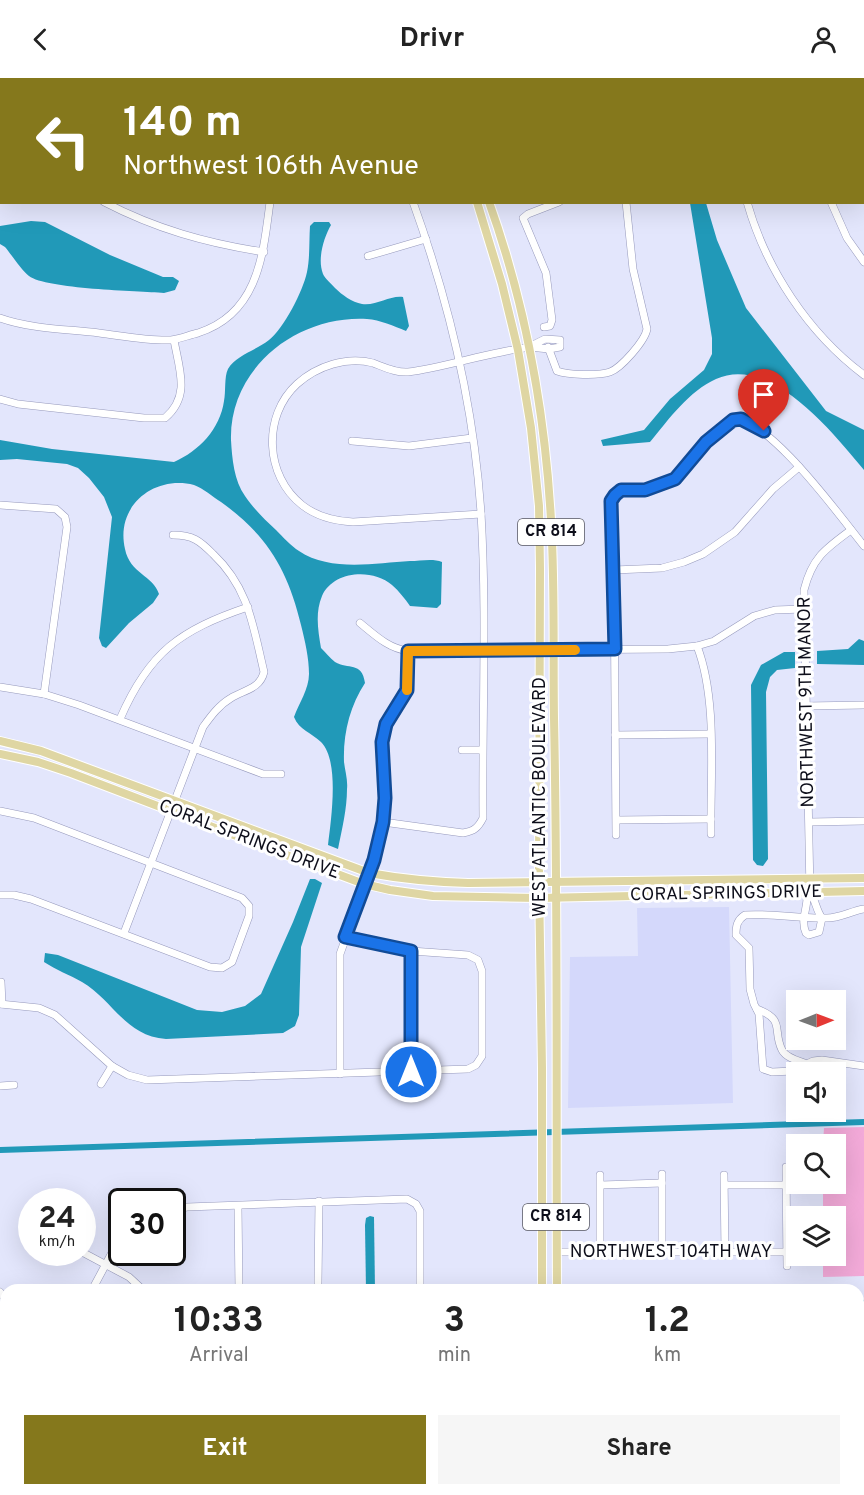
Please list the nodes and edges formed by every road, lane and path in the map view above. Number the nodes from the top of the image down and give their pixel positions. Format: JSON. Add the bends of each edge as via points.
{"nodes":[{"id":1,"x":108,"y":204,"type":"edge"},
{"id":2,"x":270,"y":204,"type":"edge"},
{"id":3,"x":414,"y":204,"type":"edge"},
{"id":4,"x":478,"y":204,"type":"edge"},
{"id":5,"x":490,"y":204,"type":"edge"},
{"id":6,"x":554,"y":204,"type":"edge"},
{"id":7,"x":626,"y":204,"type":"edge"},
{"id":8,"x":748,"y":204,"type":"edge"},
{"id":9,"x":832,"y":204,"type":"edge"},
{"id":10,"x":426,"y":239,"type":"junction"},
{"id":11,"x":264,"y":252,"type":"junction"},
{"id":12,"x":368,"y":256,"type":"dead end"},
{"id":13,"x":864,"y":261,"type":"edge"},
{"id":14,"x":0,"y":318,"type":"edge"},
{"id":15,"x":544,"y":327,"type":"dead end"},
{"id":16,"x":545,"y":339,"type":"junction"},
{"id":17,"x":174,"y":340,"type":"junction"},
{"id":18,"x":528,"y":347,"type":"junction"},
{"id":19,"x":549,"y":349,"type":"junction"},
{"id":20,"x":518,"y":350,"type":"junction"},
{"id":21,"x":459,"y":361,"type":"junction"},
{"id":22,"x":864,"y":375,"type":"edge"},
{"id":23,"x":0,"y":399,"type":"edge"},
{"id":24,"x":472,"y":438,"type":"junction"},
{"id":25,"x":352,"y":441,"type":"dead end"},
{"id":26,"x":799,"y":467,"type":"junction"},
{"id":27,"x":0,"y":505,"type":"edge"},
{"id":28,"x":481,"y":514,"type":"junction"},
{"id":29,"x":850,"y":530,"type":"junction"},
{"id":30,"x":173,"y":535,"type":"dead end"},
{"id":31,"x":864,"y":546,"type":"edge"},
{"id":32,"x":614,"y":570,"type":"junction"},
{"id":33,"x":248,"y":607,"type":"junction"},
{"id":34,"x":803,"y":609,"type":"junction"},
{"id":35,"x":360,"y":623,"type":"dead end"},
{"id":36,"x":697,"y":646,"type":"junction"},
{"id":37,"x":615,"y":649,"type":"junction"},
{"id":38,"x":483,"y":650,"type":"junction"},
{"id":39,"x":540,"y":650,"type":"junction"},
{"id":40,"x":554,"y":650,"type":"junction"},
{"id":41,"x":408,"y":651,"type":"junction"},
{"id":42,"x":0,"y":687,"type":"edge"},
{"id":43,"x":44,"y":694,"type":"junction"},
{"id":44,"x":864,"y":705,"type":"edge"},
{"id":45,"x":806,"y":706,"type":"junction"},
{"id":46,"x":120,"y":719,"type":"junction"},
{"id":47,"x":710,"y":734,"type":"junction"},
{"id":48,"x":615,"y":735,"type":"junction"},
{"id":49,"x":0,"y":741,"type":"edge"},
{"id":50,"x":194,"y":749,"type":"junction"},
{"id":51,"x":462,"y":750,"type":"dead end"},
{"id":52,"x":482,"y":750,"type":"junction"},
{"id":53,"x":0,"y":754,"type":"edge"},
{"id":54,"x":280,"y":774,"type":"dead end"},
{"id":55,"x":174,"y":800,"type":"junction"},
{"id":56,"x":0,"y":811,"type":"edge"},
{"id":57,"x":170,"y":811,"type":"junction"},
{"id":58,"x":711,"y":819,"type":"junction"},
{"id":59,"x":617,"y":820,"type":"junction"},
{"id":60,"x":864,"y":821,"type":"edge"},
{"id":61,"x":383,"y":822,"type":"junction"},
{"id":62,"x":810,"y":822,"type":"junction"},
{"id":63,"x":711,"y":834,"type":"dead end"},
{"id":64,"x":616,"y":835,"type":"dead end"},
{"id":65,"x":151,"y":862,"type":"junction"},
{"id":66,"x":369,"y":873,"type":"junction"},
{"id":67,"x":864,"y":878,"type":"edge"},
{"id":68,"x":810,"y":879,"type":"junction"},
{"id":69,"x":539,"y":882,"type":"junction"},
{"id":70,"x":556,"y":882,"type":"junction"},
{"id":71,"x":364,"y":884,"type":"junction"},
{"id":72,"x":864,"y":891,"type":"edge"},
{"id":73,"x":810,"y":892,"type":"junction"},
{"id":74,"x":0,"y":894,"type":"edge"},
{"id":75,"x":556,"y":897,"type":"junction"},
{"id":76,"x":539,"y":898,"type":"junction"},
{"id":77,"x":864,"y":909,"type":"edge"},
{"id":78,"x":804,"y":916,"type":"junction"},
{"id":79,"x":822,"y":918,"type":"junction"},
{"id":80,"x":124,"y":933,"type":"junction"},
{"id":81,"x":345,"y":937,"type":"junction"},
{"id":82,"x":411,"y":951,"type":"junction"},
{"id":83,"x":1,"y":982,"type":"edge"},
{"id":84,"x":1,"y":1004,"type":"edge"},
{"id":85,"x":756,"y":1009,"type":"junction"},
{"id":86,"x":802,"y":1062,"type":"edge"},
{"id":87,"x":811,"y":1062,"type":"edge"},
{"id":88,"x":844,"y":1062,"type":"edge"},
{"id":89,"x":846,"y":1062,"type":"edge"},
{"id":90,"x":112,"y":1066,"type":"junction"},
{"id":91,"x":864,"y":1066,"type":"edge"},
{"id":92,"x":786,"y":1071,"type":"edge"},
{"id":93,"x":411,"y":1072,"type":"junction"},
{"id":94,"x":340,"y":1074,"type":"junction"},
{"id":95,"x":101,"y":1084,"type":"dead end"},
{"id":96,"x":14,"y":1085,"type":"dead end"},
{"id":97,"x":0,"y":1086,"type":"edge"},
{"id":98,"x":662,"y":1174,"type":"dead end"},
{"id":99,"x":600,"y":1175,"type":"dead end"},
{"id":100,"x":724,"y":1175,"type":"dead end"},
{"id":101,"x":662,"y":1184,"type":"junction"},
{"id":102,"x":601,"y":1185,"type":"junction"},
{"id":103,"x":725,"y":1185,"type":"junction"},
{"id":104,"x":786,"y":1185,"type":"edge"},
{"id":105,"x":319,"y":1202,"type":"junction"},
{"id":106,"x":186,"y":1207,"type":"edge"},
{"id":107,"x":238,"y":1207,"type":"junction"},
{"id":108,"x":556,"y":1252,"type":"junction"},
{"id":109,"x":600,"y":1252,"type":"junction"},
{"id":110,"x":662,"y":1252,"type":"junction"},
{"id":111,"x":725,"y":1252,"type":"junction"},
{"id":112,"x":786,"y":1252,"type":"edge"},
{"id":113,"x":96,"y":1259,"type":"edge"},
{"id":114,"x":108,"y":1260,"type":"edge"},
{"id":115,"x":106,"y":1264,"type":"junction"},
{"id":116,"x":318,"y":1283,"type":"dead end"},
{"id":117,"x":95,"y":1284,"type":"edge"},
{"id":118,"x":137,"y":1284,"type":"edge"},
{"id":119,"x":239,"y":1284,"type":"edge"},
{"id":120,"x":420,"y":1284,"type":"edge"},
{"id":121,"x":542,"y":1284,"type":"edge"},
{"id":122,"x":556,"y":1284,"type":"edge"}],
"edges":[{"from":1,"to":11,"type":"street","via":[[158,228]]},
{"from":2,"to":11,"type":"street"},
{"from":3,"to":10,"type":"street"},
{"from":4,"to":20,"type":"main road","name":"WEST ATLANTIC BOULEVARD","number":"CR 814"},
{"from":5,"to":18,"type":"main road","name":"WEST ATLANTIC BOULEVARD","number":"CR 814"},
{"from":6,"to":15,"type":"street","via":[[524,218],[546,273],[552,320],[550,326]]},
{"from":7,"to":19,"type":"street","via":[[633,270],[646,336],[608,373],[556,371]]},
{"from":8,"to":22,"type":"street","via":[[753,225],[807,320]]},
{"from":9,"to":13,"type":"street","via":[[847,238]]},
{"from":10,"to":12,"type":"street"},
{"from":10,"to":21,"type":"street"},
{"from":11,"to":17,"type":"street","via":[[259,271],[239,306],[208,329]]},
{"from":14,"to":17,"type":"street"},
{"from":16,"to":18,"type":"street"},
{"from":16,"to":19,"type":"street"},
{"from":16,"to":19,"type":"street","via":[[560,340],[560,347]]},
{"from":17,"to":23,"type":"street","via":[[181,398],[165,418]]},
{"from":18,"to":19,"type":"street"},
{"from":18,"to":20,"type":"street"},
{"from":18,"to":40,"type":"main road","name":"WEST ATLANTIC BOULEVARD","number":"CR 814","via":[[547,464]]},
{"from":20,"to":21,"type":"street"},
{"from":20,"to":39,"type":"main road","name":"WEST ATLANTIC BOULEVARD","number":"CR 814","via":[[539,506]]},
{"from":21,"to":24,"type":"street"},
{"from":21,"to":28,"type":"street","via":[[405,372],[357,360],[312,372],[285,397],[273,428],[272,445],[281,479],[291,495],[302,506],[335,521]]},
{"from":24,"to":25,"type":"street","via":[[409,446]]},
{"from":24,"to":28,"type":"street"},
{"from":26,"to":29,"type":"street"},
{"from":26,"to":32,"type":"street","via":[[735,531],[703,554],[662,568]]},
{"from":26,"to":32,"type":"street","via":[[764,431],[741,419],[733,420],[706,442],[675,479],[645,490],[621,490],[615,495],[611,501]]},
{"from":27,"to":43,"type":"street","via":[[56,509],[65,517],[67,527]]},
{"from":28,"to":38,"type":"street"},
{"from":29,"to":31,"type":"street"},
{"from":29,"to":34,"type":"street","name":"NORTHWEST 9TH MANOR","via":[[814,561],[804,590]]},
{"from":30,"to":33,"type":"street","via":[[195,538],[219,559],[242,590]]},
{"from":32,"to":37,"type":"street"},
{"from":33,"to":46,"type":"street","via":[[200,625],[158,657],[132,691]]},
{"from":33,"to":50,"type":"street","via":[[264,672],[262,679],[216,711],[203,727]]},
{"from":34,"to":36,"type":"street","via":[[754,616],[714,641]]},
{"from":34,"to":45,"type":"street","name":"NORTHWEST 9TH MANOR"},
{"from":35,"to":41,"type":"street","via":[[386,644]]},
{"from":36,"to":37,"type":"street"},
{"from":36,"to":47,"type":"street","via":[[707,682]]},
{"from":37,"to":40,"type":"street"},
{"from":37,"to":48,"type":"street"},
{"from":38,"to":39,"type":"street"},
{"from":38,"to":41,"type":"street"},
{"from":38,"to":52,"type":"street"},
{"from":39,"to":40,"type":"street"},
{"from":39,"to":69,"type":"main road","name":"WEST ATLANTIC BOULEVARD","number":"CR 814"},
{"from":40,"to":70,"type":"main road","name":"WEST ATLANTIC BOULEVARD","number":"CR 814"},
{"from":41,"to":61,"type":"street","via":[[407,690],[386,724],[382,742]]},
{"from":42,"to":43,"type":"street"},
{"from":43,"to":46,"type":"street"},
{"from":44,"to":45,"type":"street"},
{"from":45,"to":62,"type":"street","name":"NORTHWEST 9TH MANOR"},
{"from":46,"to":50,"type":"street"},
{"from":47,"to":48,"type":"street"},
{"from":47,"to":58,"type":"street"},
{"from":48,"to":59,"type":"street"},
{"from":49,"to":55,"type":"main road","name":"CORAL SPRINGS DRIVE","via":[[41,751]]},
{"from":50,"to":54,"type":"street","via":[[263,774]]},
{"from":50,"to":55,"type":"street"},
{"from":51,"to":52,"type":"street"},
{"from":52,"to":61,"type":"street","via":[[483,818],[479,826],[463,833]]},
{"from":53,"to":57,"type":"main road","name":"CORAL SPRINGS DRIVE","via":[[38,762]]},
{"from":55,"to":57,"type":"street"},
{"from":55,"to":66,"type":"main road","name":"CORAL SPRINGS DRIVE"},
{"from":56,"to":65,"type":"street","via":[[34,818]]},
{"from":57,"to":65,"type":"street"},
{"from":57,"to":71,"type":"main road","name":"CORAL SPRINGS DRIVE"},
{"from":58,"to":59,"type":"street"},
{"from":58,"to":63,"type":"street"},
{"from":59,"to":64,"type":"street"},
{"from":60,"to":62,"type":"street"},
{"from":61,"to":66,"type":"street"},
{"from":62,"to":68,"type":"street","name":"NORTHWEST 9TH MANOR"},
{"from":65,"to":80,"type":"street"},
{"from":65,"to":80,"type":"street","via":[[243,898],[249,906],[249,916],[231,962],[222,968],[210,967]]},
{"from":66,"to":69,"type":"main road","name":"CORAL SPRINGS DRIVE","via":[[433,882]]},
{"from":66,"to":71,"type":"street"},
{"from":67,"to":68,"type":"main road","name":"CORAL SPRINGS DRIVE"},
{"from":68,"to":70,"type":"main road","name":"CORAL SPRINGS DRIVE"},
{"from":68,"to":73,"type":"street","name":"NORTHWEST 9TH MANOR"},
{"from":69,"to":70,"type":"main road","name":"CORAL SPRINGS DRIVE"},
{"from":69,"to":76,"type":"main road","name":"WEST ATLANTIC BOULEVARD","number":"CR 814"},
{"from":70,"to":75,"type":"main road","name":"WEST ATLANTIC BOULEVARD","number":"CR 814"},
{"from":71,"to":76,"type":"main road","name":"CORAL SPRINGS DRIVE","via":[[433,896]]},
{"from":71,"to":81,"type":"street"},
{"from":72,"to":73,"type":"main road","name":"CORAL SPRINGS DRIVE"},
{"from":73,"to":75,"type":"main road","name":"CORAL SPRINGS DRIVE"},
{"from":73,"to":78,"type":"street"},
{"from":73,"to":79,"type":"street"},
{"from":74,"to":80,"type":"street","via":[[31,899]]},
{"from":75,"to":76,"type":"main road","name":"CORAL SPRINGS DRIVE"},
{"from":75,"to":108,"type":"main road","name":"WEST ATLANTIC BOULEVARD","number":"CR 814"},
{"from":76,"to":121,"type":"main road","name":"WEST ATLANTIC BOULEVARD","number":"CR 814"},
{"from":77,"to":79,"type":"street"},
{"from":78,"to":79,"type":"street"},
{"from":78,"to":79,"type":"street","via":[[804,929],[809,935],[819,932]]},
{"from":78,"to":85,"type":"street","via":[[745,915],[737,922],[736,934],[750,948],[750,989]]},
{"from":81,"to":82,"type":"street"},
{"from":81,"to":94,"type":"street","via":[[339,974]]},
{"from":82,"to":93,"type":"street"},
{"from":82,"to":93,"type":"street","via":[[468,954],[478,960],[482,971],[482,1056],[476,1065],[468,1070]]},
{"from":83,"to":84,"type":"street"},
{"from":84,"to":90,"type":"street","via":[[39,1008],[55,1015]]},
{"from":85,"to":86,"type":"street","via":[[765,1012],[777,1025],[787,1056]]},
{"from":85,"to":92,"type":"street","via":[[763,1070]]},
{"from":87,"to":88,"type":"street"},
{"from":89,"to":91,"type":"street"},
{"from":90,"to":94,"type":"street","via":[[147,1080]]},
{"from":90,"to":95,"type":"street"},
{"from":93,"to":94,"type":"street"},
{"from":96,"to":97,"type":"street"},
{"from":98,"to":101,"type":"street"},
{"from":99,"to":102,"type":"street"},
{"from":100,"to":103,"type":"street"},
{"from":101,"to":102,"type":"street"},
{"from":101,"to":110,"type":"street"},
{"from":102,"to":109,"type":"street"},
{"from":103,"to":104,"type":"street"},
{"from":103,"to":111,"type":"street"},
{"from":105,"to":107,"type":"street"},
{"from":105,"to":116,"type":"street"},
{"from":105,"to":120,"type":"street","via":[[407,1199],[416,1203],[420,1211]]},
{"from":106,"to":107,"type":"street"},
{"from":107,"to":119,"type":"street"},
{"from":108,"to":109,"type":"street","name":"NORTHWEST 104TH WAY"},
{"from":108,"to":122,"type":"main road","name":"WEST ATLANTIC BOULEVARD","number":"CR 814"},
{"from":109,"to":110,"type":"street","name":"NORTHWEST 104TH WAY"},
{"from":110,"to":111,"type":"street","name":"NORTHWEST 104TH WAY"},
{"from":111,"to":112,"type":"street","name":"NORTHWEST 104TH WAY"},
{"from":113,"to":115,"type":"street"},
{"from":114,"to":115,"type":"street"},
{"from":115,"to":117,"type":"street"},
{"from":115,"to":118,"type":"street"}]}
